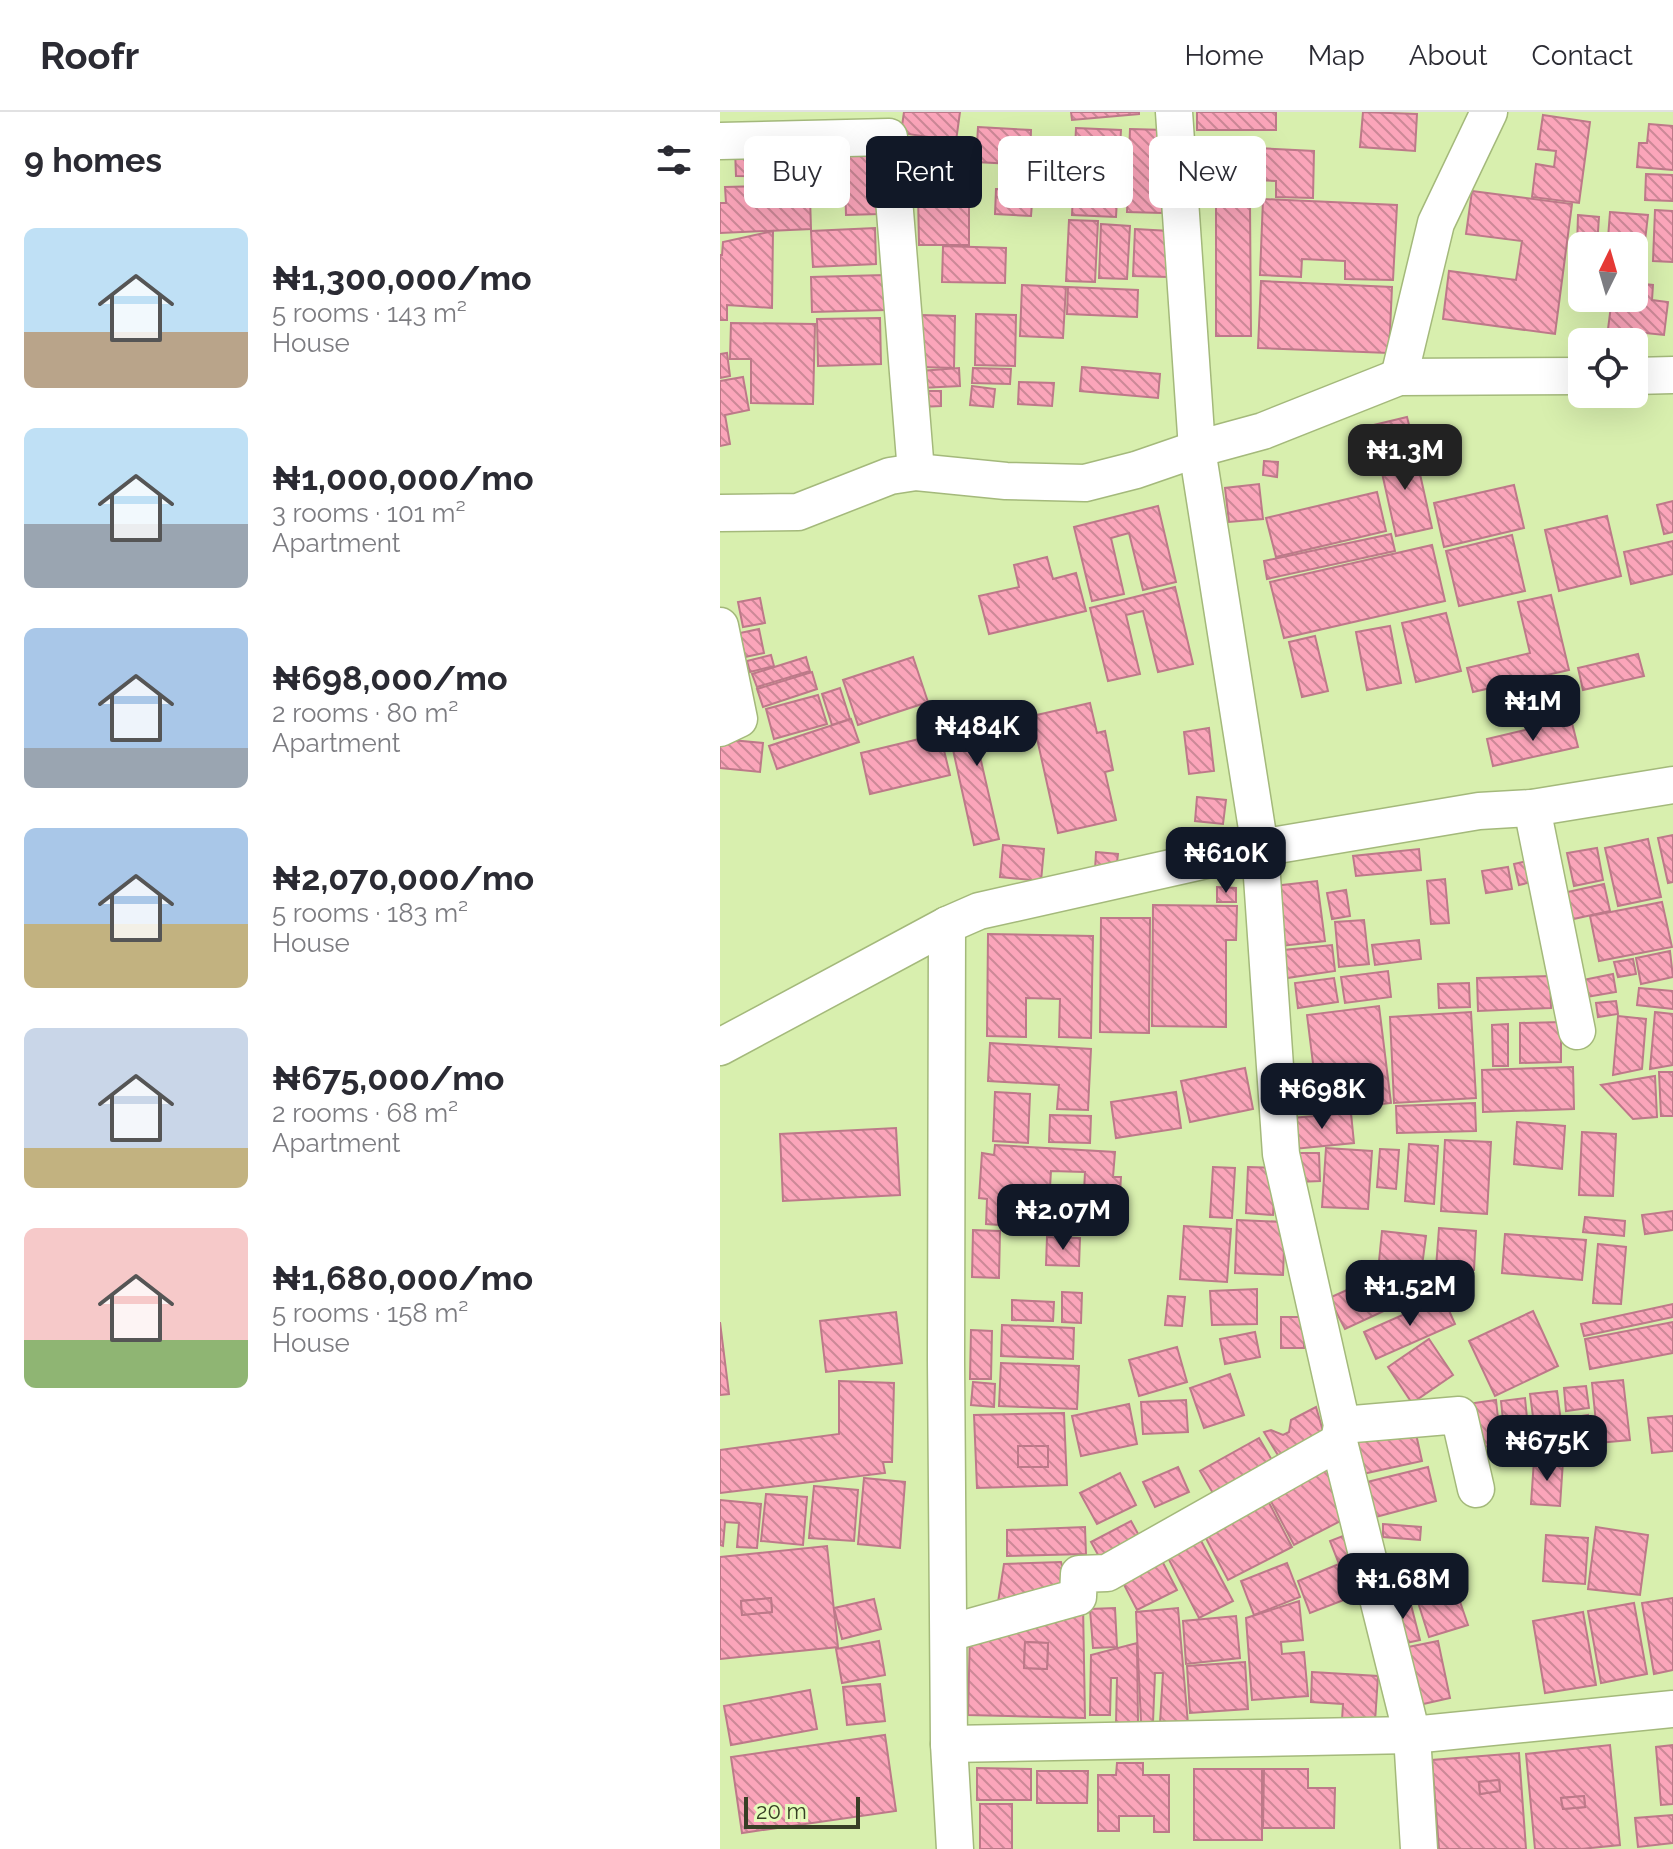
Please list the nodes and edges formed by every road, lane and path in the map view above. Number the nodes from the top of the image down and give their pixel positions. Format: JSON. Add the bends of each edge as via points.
{"nodes":[{"id":1,"x":1174,"y":112,"type":"edge"},
{"id":2,"x":1489,"y":112,"type":"edge"},
{"id":3,"x":720,"y":141,"type":"edge"},
{"id":4,"x":1673,"y":375,"type":"edge"},
{"id":5,"x":1568,"y":376,"type":"edge"},
{"id":6,"x":1648,"y":376,"type":"edge"},
{"id":7,"x":1399,"y":377,"type":"junction"},
{"id":8,"x":1197,"y":449,"type":"junction"},
{"id":9,"x":916,"y":472,"type":"junction"},
{"id":10,"x":720,"y":513,"type":"edge"},
{"id":11,"x":720,"y":626,"type":"edge"},
{"id":12,"x":720,"y":728,"type":"edge"},
{"id":13,"x":1673,"y":785,"type":"edge"},
{"id":14,"x":1532,"y":808,"type":"junction"},
{"id":15,"x":1260,"y":848,"type":"junction"},
{"id":16,"x":947,"y":925,"type":"junction"},
{"id":17,"x":1577,"y":1031,"type":"dead end"},
{"id":18,"x":720,"y":1047,"type":"edge"},
{"id":19,"x":1340,"y":1433,"type":"junction"},
{"id":20,"x":1476,"y":1489,"type":"dead end"},
{"id":21,"x":949,"y":1633,"type":"junction"},
{"id":22,"x":1673,"y":1709,"type":"edge"},
{"id":23,"x":1412,"y":1735,"type":"junction"},
{"id":24,"x":949,"y":1744,"type":"junction"},
{"id":25,"x":955,"y":1849,"type":"edge"},
{"id":26,"x":1419,"y":1849,"type":"edge"}],
"edges":[{"from":1,"to":8,"type":"street"},
{"from":2,"to":7,"type":"street","via":[[1436,223]]},
{"from":3,"to":9,"type":"street","via":[[889,137]]},
{"from":4,"to":6,"type":"street"},
{"from":5,"to":7,"type":"street"},
{"from":7,"to":8,"type":"street","via":[[1263,431]]},
{"from":8,"to":9,"type":"street","via":[[1085,483]]},
{"from":8,"to":15,"type":"street"},
{"from":9,"to":10,"type":"street","via":[[890,476],[798,512]]},
{"from":11,"to":12,"type":"street","via":[[739,719]]},
{"from":13,"to":14,"type":"street"},
{"from":14,"to":15,"type":"street","via":[[1479,811]]},
{"from":14,"to":17,"type":"street"},
{"from":15,"to":16,"type":"street","via":[[979,911]]},
{"from":15,"to":19,"type":"street","via":[[1281,1154]]},
{"from":16,"to":18,"type":"street"},
{"from":16,"to":21,"type":"street"},
{"from":19,"to":20,"type":"street","via":[[1459,1415]]},
{"from":19,"to":21,"type":"street","via":[[1107,1573],[1079,1574],[1078,1597]]},
{"from":19,"to":23,"type":"street"},
{"from":21,"to":24,"type":"street"},
{"from":22,"to":23,"type":"street"},
{"from":23,"to":24,"type":"street"},
{"from":23,"to":26,"type":"street"},
{"from":24,"to":25,"type":"street"}]}
